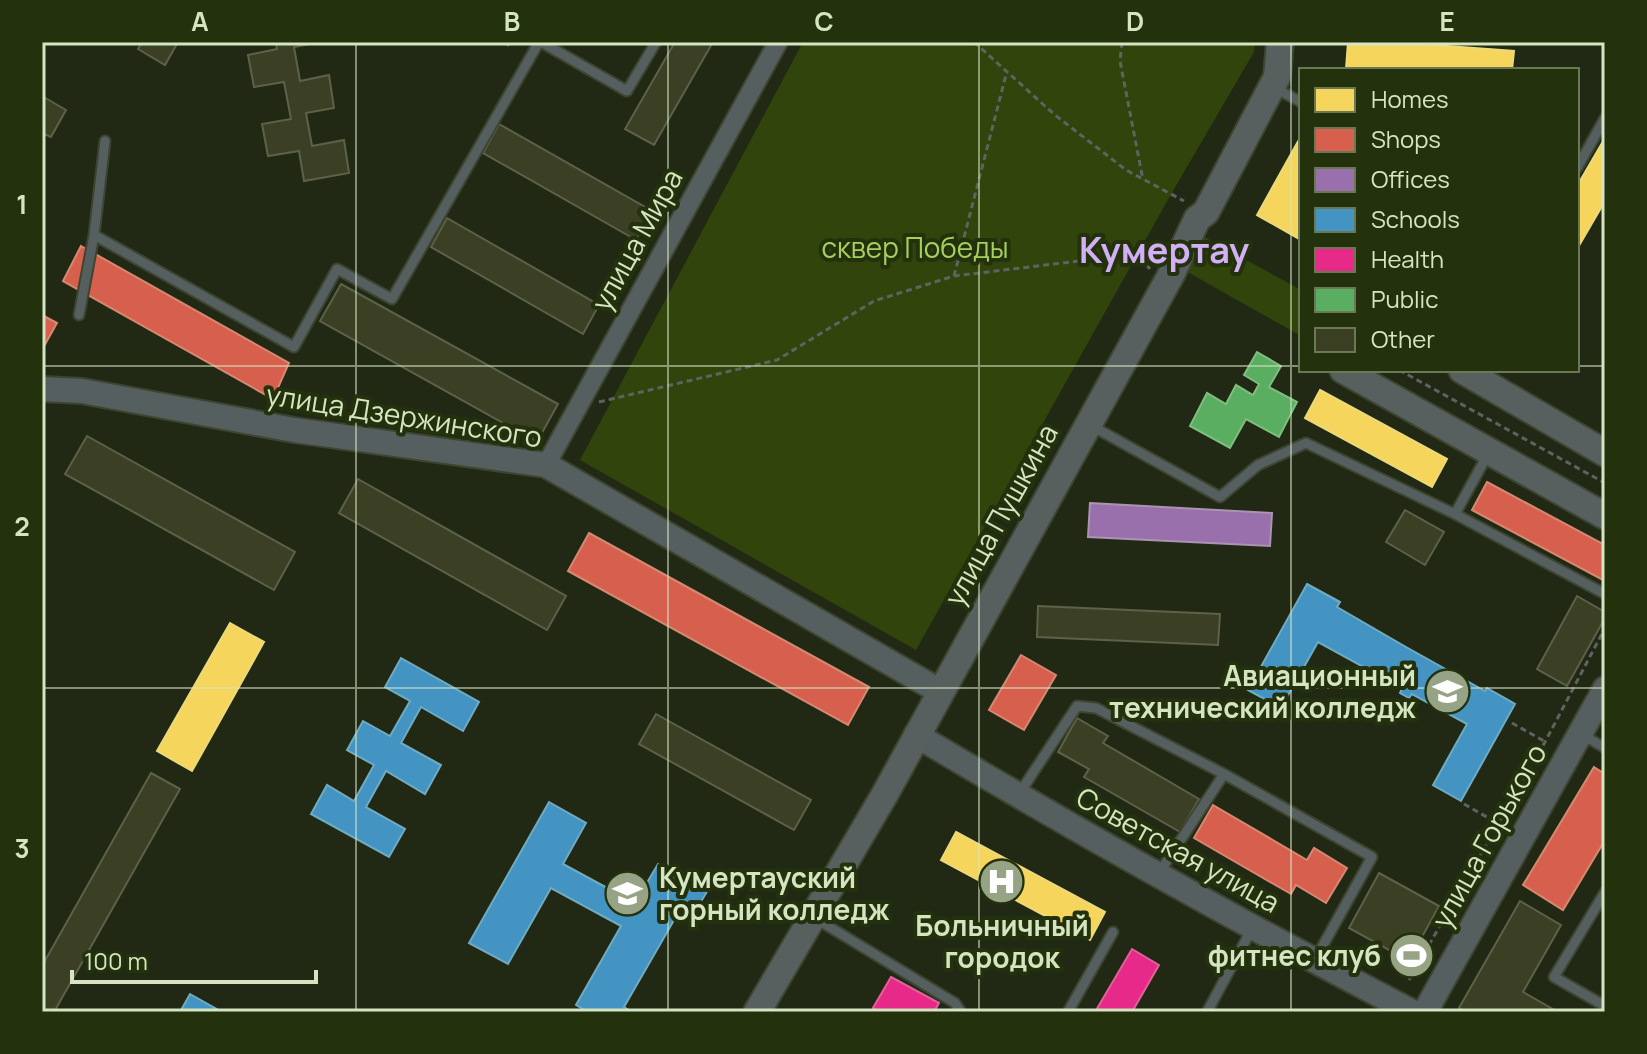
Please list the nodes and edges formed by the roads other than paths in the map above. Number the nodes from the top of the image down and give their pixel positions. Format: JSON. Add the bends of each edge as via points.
{"nodes":[{"id":1,"x":540,"y":42,"type":"edge"},
{"id":2,"x":656,"y":42,"type":"edge"},
{"id":3,"x":778,"y":42,"type":"edge"},
{"id":4,"x":1280,"y":42,"type":"edge"},
{"id":5,"x":1272,"y":87,"type":"junction"},
{"id":6,"x":1299,"y":101,"type":"edge"},
{"id":7,"x":1605,"y":118,"type":"edge"},
{"id":8,"x":105,"y":141,"type":"dead end"},
{"id":9,"x":1579,"y":164,"type":"edge"},
{"id":10,"x":94,"y":235,"type":"junction"},
{"id":11,"x":79,"y":315,"type":"dead end"},
{"id":12,"x":1346,"y":372,"type":"edge"},
{"id":13,"x":1465,"y":372,"type":"edge"},
{"id":14,"x":42,"y":389,"type":"edge"},
{"id":15,"x":1087,"y":423,"type":"junction"},
{"id":16,"x":1488,"y":453,"type":"junction"},
{"id":17,"x":1605,"y":453,"type":"edge"},
{"id":18,"x":546,"y":465,"type":"junction"},
{"id":19,"x":1455,"y":514,"type":"junction"},
{"id":20,"x":1605,"y":516,"type":"edge"},
{"id":21,"x":1605,"y":594,"type":"edge"},
{"id":22,"x":1605,"y":689,"type":"edge"},
{"id":23,"x":941,"y":692,"type":"junction"},
{"id":24,"x":1580,"y":733,"type":"junction"},
{"id":25,"x":916,"y":735,"type":"junction"},
{"id":26,"x":1605,"y":748,"type":"edge"},
{"id":27,"x":1224,"y":774,"type":"junction"},
{"id":28,"x":1018,"y":795,"type":"junction"},
{"id":29,"x":1159,"y":873,"type":"junction"},
{"id":30,"x":1605,"y":892,"type":"edge"},
{"id":31,"x":812,"y":916,"type":"junction"},
{"id":32,"x":1254,"y":926,"type":"junction"},
{"id":33,"x":1113,"y":932,"type":"dead end"},
{"id":34,"x":1314,"y":961,"type":"junction"},
{"id":35,"x":1605,"y":1006,"type":"edge"},
{"id":36,"x":955,"y":1009,"type":"edge"},
{"id":37,"x":757,"y":1012,"type":"edge"},
{"id":38,"x":1068,"y":1012,"type":"edge"},
{"id":39,"x":1207,"y":1012,"type":"edge"},
{"id":40,"x":1412,"y":1012,"type":"edge"},
{"id":41,"x":1425,"y":1012,"type":"edge"}],
"edges":[{"from":1,"to":2,"type":"lane","via":[[627,91]]},
{"from":1,"to":10,"type":"lane","via":[[392,299],[337,269],[294,347]]},
{"from":3,"to":18,"type":"street","name":"улица Мира"},
{"from":4,"to":5,"type":"main road","name":"улица Пушкина"},
{"from":5,"to":6,"type":"lane"},
{"from":5,"to":15,"type":"main road","name":"улица Пушкина"},
{"from":7,"to":9,"type":"lane"},
{"from":8,"to":10,"type":"lane"},
{"from":10,"to":11,"type":"lane"},
{"from":12,"to":16,"type":"main road"},
{"from":13,"to":17,"type":"main road"},
{"from":14,"to":18,"type":"street","name":"улица Дзержинского"},
{"from":15,"to":19,"type":"lane","via":[[1220,497],[1258,465],[1306,443]]},
{"from":15,"to":23,"type":"main road","name":"улица Пушкина"},
{"from":16,"to":19,"type":"lane"},
{"from":16,"to":20,"type":"main road"},
{"from":18,"to":23,"type":"street","name":"улица Дзержинского"},
{"from":19,"to":21,"type":"lane"},
{"from":22,"to":24,"type":"street","name":"улица Горького"},
{"from":23,"to":25,"type":"main road","name":"улица Пушкина"},
{"from":24,"to":26,"type":"lane"},
{"from":24,"to":41,"type":"street","name":"улица Горького"},
{"from":25,"to":28,"type":"street","name":"Советская улица"},
{"from":25,"to":31,"type":"main road","name":"улица Пушкина"},
{"from":27,"to":28,"type":"lane","via":[[1096,708],[1077,706]]},
{"from":27,"to":29,"type":"lane"},
{"from":27,"to":34,"type":"lane","via":[[1372,857]]},
{"from":28,"to":29,"type":"street","name":"Советская улица"},
{"from":29,"to":32,"type":"street","name":"Советская улица"},
{"from":30,"to":35,"type":"lane","via":[[1554,977]]},
{"from":31,"to":36,"type":"lane"},
{"from":31,"to":37,"type":"main road","name":"улица Пушкина"},
{"from":32,"to":34,"type":"street","name":"Советская улица"},
{"from":32,"to":39,"type":"lane"},
{"from":33,"to":38,"type":"lane"},
{"from":34,"to":40,"type":"street","name":"Советская улица"}]}
